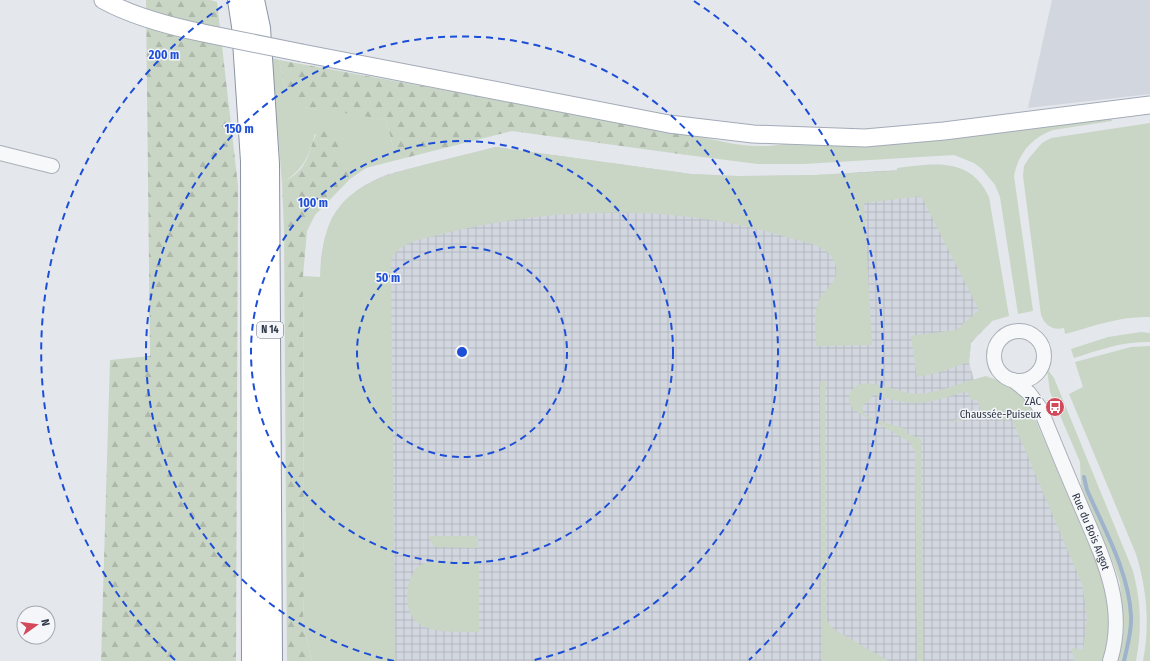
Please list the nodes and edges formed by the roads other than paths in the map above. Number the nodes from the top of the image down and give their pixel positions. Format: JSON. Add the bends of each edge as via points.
{"nodes":[{"id":1,"x":103,"y":0,"type":"edge"},
{"id":2,"x":238,"y":0,"type":"edge"},
{"id":3,"x":254,"y":0,"type":"edge"},
{"id":4,"x":1150,"y":105,"type":"edge"},
{"id":5,"x":0,"y":153,"type":"edge"},
{"id":6,"x":52,"y":166,"type":"dead end"},
{"id":7,"x":1041,"y":368,"type":"junction"},
{"id":8,"x":1013,"y":380,"type":"junction"},
{"id":9,"x":1040,"y":408,"type":"junction"},
{"id":10,"x":252,"y":661,"type":"edge"},
{"id":11,"x":272,"y":661,"type":"edge"},
{"id":12,"x":1110,"y":661,"type":"edge"}],
"edges":[{"from":1,"to":4,"type":"main road","bridge":true,"via":[[157,22],[203,33],[669,124],[754,134],[878,138]]},
{"from":2,"to":10,"type":"highway","number":"N 14","via":[[251,161]]},
{"from":3,"to":11,"type":"highway","number":"N 14","via":[[260,28],[269,164]]},
{"from":5,"to":6,"type":"street"},
{"from":7,"to":8,"type":"street","via":[[1029,379]]},
{"from":7,"to":8,"type":"street","via":[[1044,355],[1038,340],[1024,332],[1011,332],[998,343],[994,359],[999,371]]},
{"from":7,"to":9,"type":"street","name":"Rue du Bois Angot","via":[[1037,385]]},
{"from":8,"to":9,"type":"street","name":"Rue du Bois Angot","via":[[1029,393]]},
{"from":9,"to":12,"type":"street","name":"Rue du Bois Angot","via":[[1113,590],[1116,615]]}]}
